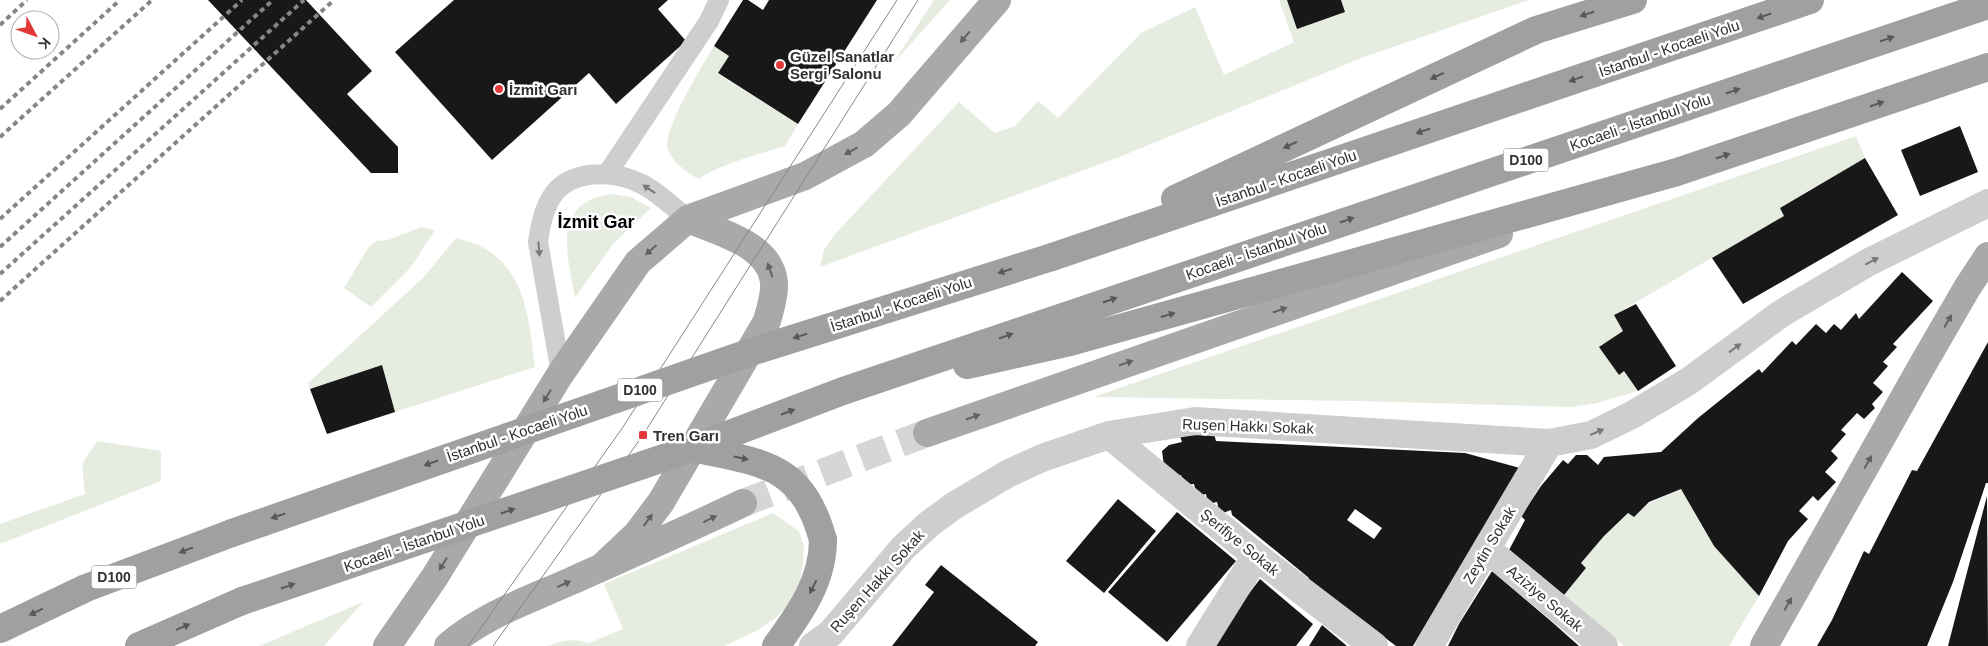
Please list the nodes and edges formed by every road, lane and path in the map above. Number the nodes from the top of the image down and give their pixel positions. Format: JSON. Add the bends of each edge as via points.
{"nodes":[{"id":1,"x":720,"y":0,"type":"edge"},
{"id":2,"x":997,"y":0,"type":"edge"},
{"id":3,"x":1633,"y":0,"type":"edge"},
{"id":4,"x":1810,"y":0,"type":"edge"},
{"id":5,"x":1988,"y":5,"type":"edge"},
{"id":6,"x":1988,"y":67,"type":"edge"},
{"id":7,"x":1677,"y":172,"type":"junction"},
{"id":8,"x":607,"y":174,"type":"junction"},
{"id":9,"x":1988,"y":203,"type":"edge"},
{"id":10,"x":688,"y":219,"type":"junction"},
{"id":11,"x":1988,"y":256,"type":"edge"},
{"id":12,"x":1052,"y":257,"type":"junction"},
{"id":13,"x":561,"y":373,"type":"junction"},
{"id":14,"x":844,"y":391,"type":"junction"},
{"id":15,"x":927,"y":432,"type":"tunnel mouth"},
{"id":16,"x":1109,"y":435,"type":"junction"},
{"id":17,"x":1549,"y":443,"type":"junction"},
{"id":18,"x":694,"y":448,"type":"junction"},
{"id":19,"x":743,"y":503,"type":"tunnel mouth"},
{"id":20,"x":1487,"y":549,"type":"junction"},
{"id":21,"x":1256,"y":556,"type":"junction"},
{"id":22,"x":602,"y":567,"type":"junction"},
{"id":23,"x":0,"y":629,"type":"edge"},
{"id":24,"x":831,"y":642,"type":"edge"},
{"id":25,"x":139,"y":646,"type":"edge"},
{"id":26,"x":387,"y":646,"type":"edge"},
{"id":27,"x":448,"y":646,"type":"edge"},
{"id":28,"x":776,"y":646,"type":"edge"},
{"id":29,"x":1200,"y":646,"type":"edge"},
{"id":30,"x":1374,"y":646,"type":"edge"},
{"id":31,"x":1429,"y":646,"type":"edge"},
{"id":32,"x":1604,"y":646,"type":"edge"},
{"id":33,"x":1764,"y":646,"type":"edge"}],
"edges":[{"from":1,"to":8,"type":"lane"},
{"from":2,"to":10,"type":"main road","one_way":true,"via":[[899,114],[864,144],[805,176]]},
{"from":3,"to":12,"type":"highway","one_way":true,"via":[[1536,30]]},
{"from":4,"to":12,"type":"highway","name":"İstanbul - Kocaeli Yolu","number":"D100","one_way":true},
{"from":14,"to":5,"type":"highway","name":"Kocaeli - İstanbul Yolu","number":"D100","one_way":true},
{"from":7,"to":6,"type":"highway","one_way":true},
{"from":14,"to":7,"type":"highway","one_way":true,"via":[[1070,342]]},
{"from":15,"to":7,"type":"main road","one_way":true},
{"from":10,"to":8,"type":"lane","one_way":true,"via":[[641,184]]},
{"from":8,"to":13,"type":"lane","one_way":true,"via":[[592,174],[563,186],[552,196],[540,225],[540,259]]},
{"from":17,"to":9,"type":"street","name":"Ruşen Hakkı Sokak","one_way":true,"via":[[1591,435],[1632,415],[1689,381],[1782,313],[1870,262]]},
{"from":10,"to":13,"type":"main road","one_way":true,"via":[[638,262]]},
{"from":22,"to":10,"type":"main road","one_way":true,"via":[[637,534],[661,502],[766,321],[774,297],[772,273],[762,257],[741,242]]},
{"from":33,"to":11,"type":"main road","one_way":true,"via":[[1966,288]]},
{"from":12,"to":23,"type":"highway","name":"İstanbul - Kocaeli Yolu","number":"D100","one_way":true,"bridge":true,"via":[[751,352],[232,532],[86,588]]},
{"from":13,"to":26,"type":"main road","one_way":true,"via":[[434,578]]},
{"from":18,"to":14,"type":"highway","number":"D100","one_way":true},
{"from":16,"to":17,"type":"street","name":"Ruşen Hakkı Sokak","via":[[1195,422]]},
{"from":16,"to":21,"type":"street","name":"Şerifiye Sokak"},
{"from":16,"to":24,"type":"street","name":"Ruşen Hakkı Sokak","via":[[1009,473],[929,524],[903,548]]},
{"from":17,"to":20,"type":"street","name":"Zeytin Sokak"},
{"from":25,"to":18,"type":"highway","name":"Kocaeli - İstanbul Yolu","number":"D100","one_way":true,"bridge":true,"via":[[242,601]]},
{"from":18,"to":28,"type":"highway","one_way":true,"bridge":true,"via":[[776,469],[790,479],[810,502],[823,540],[823,559],[816,582]]},
{"from":22,"to":19,"type":"main road","one_way":true},
{"from":20,"to":31,"type":"street","name":"Zeytin Sokak"},
{"from":20,"to":32,"type":"street","name":"Aziziye Sokak"},
{"from":21,"to":29,"type":"street"},
{"from":21,"to":30,"type":"street","name":"Şerifiye Sokak"},
{"from":27,"to":22,"type":"main road","one_way":true,"via":[[489,618]]}]}
